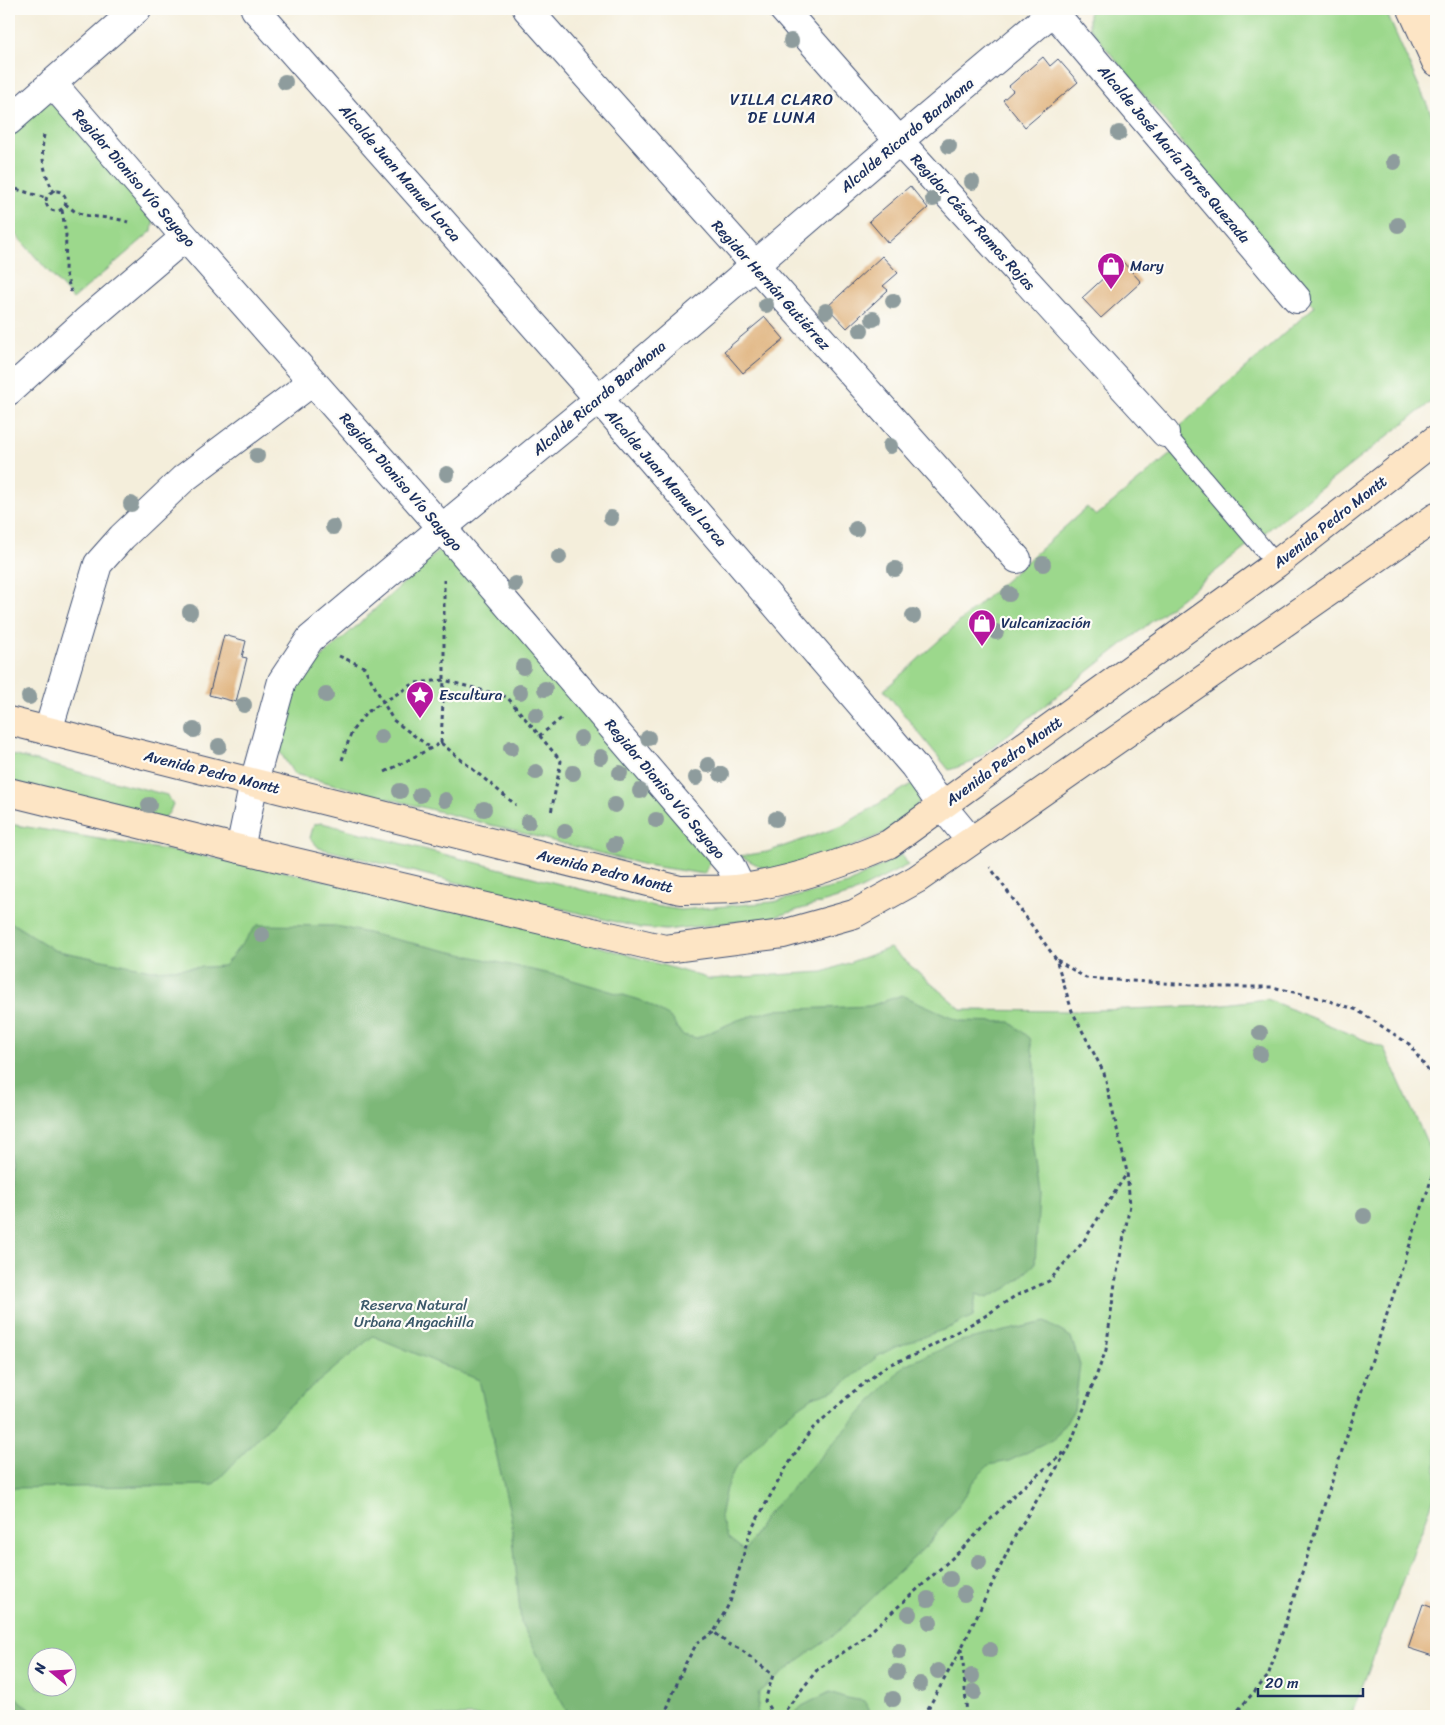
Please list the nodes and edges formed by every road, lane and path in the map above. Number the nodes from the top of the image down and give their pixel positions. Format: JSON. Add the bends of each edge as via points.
{"nodes":[{"id":1,"x":136,"y":9,"type":"edge"},
{"id":2,"x":256,"y":9,"type":"edge"},
{"id":3,"x":527,"y":9,"type":"edge"},
{"id":4,"x":783,"y":9,"type":"edge"},
{"id":5,"x":1412,"y":9,"type":"edge"},
{"id":6,"x":1054,"y":10,"type":"edge"},
{"id":7,"x":1436,"y":62,"type":"edge"},
{"id":8,"x":60,"y":92,"type":"junction"},
{"id":9,"x":9,"y":121,"type":"edge"},
{"id":10,"x":899,"y":141,"type":"junction"},
{"id":11,"x":9,"y":187,"type":"edge"},
{"id":12,"x":54,"y":192,"type":"junction"},
{"id":13,"x":46,"y":198,"type":"junction"},
{"id":14,"x":65,"y":204,"type":"junction"},
{"id":15,"x":62,"y":210,"type":"junction"},
{"id":16,"x":177,"y":243,"type":"junction"},
{"id":17,"x":754,"y":266,"type":"junction"},
{"id":18,"x":1297,"y":299,"type":"dead end"},
{"id":19,"x":85,"y":322,"type":"junction"},
{"id":20,"x":312,"y":382,"type":"junction"},
{"id":21,"x":9,"y":391,"type":"edge"},
{"id":22,"x":599,"y":399,"type":"junction"},
{"id":23,"x":1165,"y":433,"type":"joint"},
{"id":24,"x":1436,"y":439,"type":"edge"},
{"id":25,"x":1436,"y":517,"type":"edge"},
{"id":26,"x":442,"y":528,"type":"junction"},
{"id":27,"x":1017,"y":560,"type":"dead end"},
{"id":28,"x":1276,"y":564,"type":"junction"},
{"id":29,"x":444,"y":579,"type":"dead end"},
{"id":30,"x":336,"y":655,"type":"dead end"},
{"id":31,"x":444,"y":680,"type":"junction"},
{"id":32,"x":384,"y":703,"type":"junction"},
{"id":33,"x":9,"y":721,"type":"edge"},
{"id":34,"x":48,"y":731,"type":"junction"},
{"id":35,"x":440,"y":743,"type":"junction"},
{"id":36,"x":431,"y":748,"type":"junction"},
{"id":37,"x":342,"y":760,"type":"dead end"},
{"id":38,"x":385,"y":772,"type":"dead end"},
{"id":39,"x":254,"y":782,"type":"junction"},
{"id":40,"x":9,"y":792,"type":"edge"},
{"id":41,"x":516,"y":805,"type":"dead end"},
{"id":42,"x":942,"y":806,"type":"junction"},
{"id":43,"x":551,"y":813,"type":"dead end"},
{"id":44,"x":970,"y":840,"type":"junction"},
{"id":45,"x":240,"y":849,"type":"junction"},
{"id":46,"x":741,"y":888,"type":"junction"},
{"id":47,"x":1056,"y":959,"type":"junction"},
{"id":48,"x":1436,"y":1097,"type":"edge"},
{"id":49,"x":1436,"y":1165,"type":"edge"},
{"id":50,"x":1127,"y":1172,"type":"junction"},
{"id":51,"x":1069,"y":1448,"type":"junction"},
{"id":52,"x":714,"y":1632,"type":"junction"},
{"id":53,"x":962,"y":1647,"type":"junction"},
{"id":54,"x":664,"y":1716,"type":"edge"},
{"id":55,"x":774,"y":1716,"type":"edge"},
{"id":56,"x":781,"y":1716,"type":"edge"},
{"id":57,"x":924,"y":1716,"type":"edge"},
{"id":58,"x":967,"y":1716,"type":"edge"},
{"id":59,"x":1233,"y":1716,"type":"edge"}],
"edges":[{"from":1,"to":8,"type":"street"},
{"from":2,"to":22,"type":"street","name":"Alcalde Juan Manuel Lorca"},
{"from":3,"to":17,"type":"street","name":"Regidor Hernán Gutiérrez"},
{"from":4,"to":10,"type":"street","name":"Regidor César Ramos Rojas"},
{"from":5,"to":7,"type":"main road"},
{"from":6,"to":10,"type":"street","name":"Alcalde Ricardo Barahona"},
{"from":6,"to":18,"type":"street","name":"Alcalde José María Torres Quezada"},
{"from":8,"to":9,"type":"street"},
{"from":8,"to":12,"type":"path","via":[[46,126],[42,147],[49,184]]},
{"from":8,"to":16,"type":"street","name":"Regidor Dioniso Vío Sayago"},
{"from":10,"to":17,"type":"street","name":"Alcalde Ricardo Barahona"},
{"from":10,"to":23,"type":"street","name":"Regidor César Ramos Rojas"},
{"from":11,"to":13,"type":"path"},
{"from":12,"to":13,"type":"path"},
{"from":12,"to":14,"type":"path","via":[[64,195]]},
{"from":13,"to":15,"type":"path","via":[[50,210]]},
{"from":14,"to":15,"type":"path"},
{"from":14,"to":16,"type":"path","via":[[77,213],[118,218]]},
{"from":15,"to":19,"type":"path","via":[[66,234],[65,271],[73,299]]},
{"from":16,"to":19,"type":"street"},
{"from":16,"to":20,"type":"street","name":"Regidor Dioniso Vío Sayago"},
{"from":17,"to":22,"type":"street","name":"Alcalde Ricardo Barahona"},
{"from":17,"to":27,"type":"street","name":"Regidor Hernán Gutiérrez"},
{"from":19,"to":21,"type":"street"},
{"from":20,"to":26,"type":"street","name":"Regidor Dioniso Vío Sayago"},
{"from":20,"to":34,"type":"street","via":[[183,479],[98,564]]},
{"from":22,"to":26,"type":"street","name":"Alcalde Ricardo Barahona"},
{"from":22,"to":42,"type":"street","name":"Alcalde Juan Manuel Lorca","via":[[914,766]]},
{"from":23,"to":28,"type":"lane"},
{"from":24,"to":28,"type":"main road","name":"Avenida Pedro Montt"},
{"from":25,"to":44,"type":"main road"},
{"from":26,"to":39,"type":"street","name":"Alcalde Ricardo Barahona","via":[[310,639],[282,681]]},
{"from":26,"to":46,"type":"street","name":"Regidor Dioniso Vío Sayago","via":[[730,865]]},
{"from":28,"to":42,"type":"main road","name":"Avenida Pedro Montt"},
{"from":29,"to":31,"type":"path"},
{"from":30,"to":32,"type":"path","via":[[364,667]]},
{"from":31,"to":32,"type":"path","via":[[415,684]]},
{"from":31,"to":35,"type":"path"},
{"from":31,"to":43,"type":"path","via":[[507,697],[561,761]]},
{"from":32,"to":36,"type":"path","via":[[392,720]]},
{"from":32,"to":37,"type":"path","via":[[368,712],[352,731]]},
{"from":33,"to":34,"type":"main road","name":"Avenida Pedro Montt"},
{"from":34,"to":39,"type":"main road","name":"Avenida Pedro Montt"},
{"from":35,"to":36,"type":"path"},
{"from":35,"to":41,"type":"path"},
{"from":36,"to":38,"type":"path"},
{"from":39,"to":45,"type":"street","name":"Alcalde Ricardo Barahona"},
{"from":39,"to":46,"type":"main road","name":"Avenida Pedro Montt","via":[[680,890]]},
{"from":40,"to":45,"type":"main road"},
{"from":42,"to":44,"type":"street","name":"Alcalde Juan Manuel Lorca"},
{"from":42,"to":46,"type":"main road","name":"Avenida Pedro Montt","via":[[889,844],[854,859],[804,876]]},
{"from":44,"to":45,"type":"main road","via":[[917,878],[854,914],[783,934],[665,949]]},
{"from":44,"to":47,"type":"path"},
{"from":47,"to":48,"type":"path","via":[[1086,978],[1272,987],[1357,1010],[1409,1044],[1432,1076]]},
{"from":47,"to":50,"type":"path","via":[[1072,1011],[1104,1073]]},
{"from":49,"to":59,"type":"path","via":[[1268,1676]]},
{"from":50,"to":51,"type":"path","via":[[1130,1205],[1106,1350]]},
{"from":50,"to":52,"type":"path","via":[[1083,1242],[1049,1281],[1015,1296],[917,1354],[888,1365],[811,1430],[750,1532],[730,1602]]},
{"from":51,"to":53,"type":"path","via":[[1016,1534]]},
{"from":51,"to":56,"type":"path","via":[[1016,1493],[961,1550],[860,1641],[817,1670]]},
{"from":52,"to":54,"type":"path","via":[[697,1642]]},
{"from":52,"to":55,"type":"path","via":[[772,1675],[765,1701]]},
{"from":53,"to":57,"type":"path"},
{"from":53,"to":58,"type":"path"}]}
